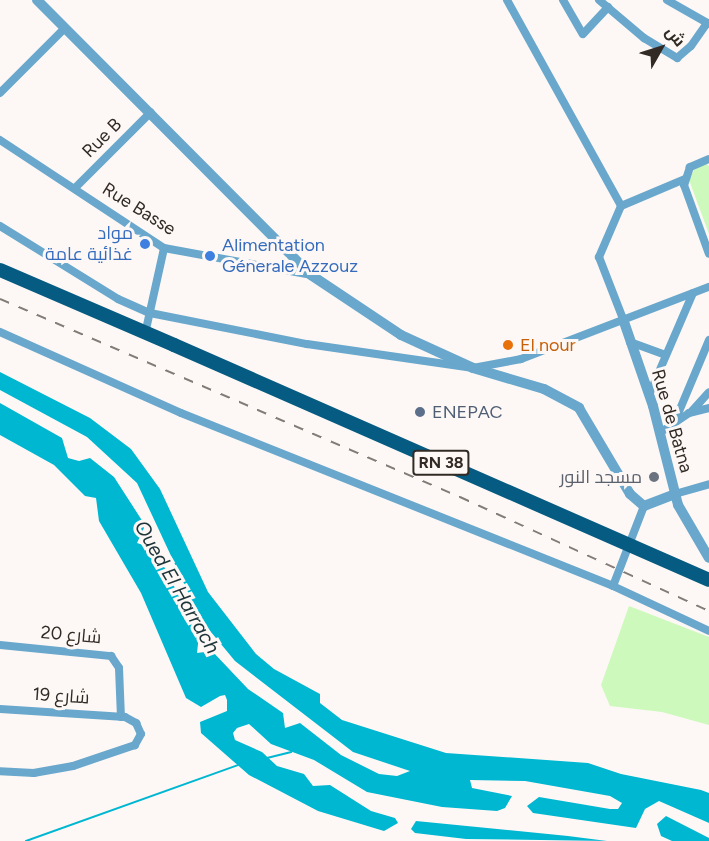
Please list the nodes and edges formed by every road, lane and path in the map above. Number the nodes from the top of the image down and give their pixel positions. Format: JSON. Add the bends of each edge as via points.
{"nodes":[{"id":1,"x":37,"y":0,"type":"edge"},
{"id":2,"x":507,"y":0,"type":"edge"},
{"id":3,"x":563,"y":0,"type":"edge"},
{"id":4,"x":599,"y":0,"type":"edge"},
{"id":5,"x":667,"y":0,"type":"edge"},
{"id":6,"x":608,"y":7,"type":"junction"},
{"id":7,"x":708,"y":23,"type":"edge"},
{"id":8,"x":64,"y":28,"type":"junction"},
{"id":9,"x":0,"y":93,"type":"edge"},
{"id":10,"x":151,"y":112,"type":"junction"},
{"id":11,"x":0,"y":140,"type":"edge"},
{"id":12,"x":709,"y":159,"type":"edge"},
{"id":13,"x":685,"y":179,"type":"junction"},
{"id":14,"x":75,"y":188,"type":"junction"},
{"id":15,"x":621,"y":206,"type":"junction"},
{"id":16,"x":0,"y":226,"type":"edge"},
{"id":17,"x":164,"y":248,"type":"junction"},
{"id":18,"x":709,"y":254,"type":"edge"},
{"id":19,"x":0,"y":270,"type":"edge"},
{"id":20,"x":311,"y":275,"type":"junction"},
{"id":21,"x":709,"y":287,"type":"edge"},
{"id":22,"x":693,"y":293,"type":"junction"},
{"id":23,"x":150,"y":313,"type":"junction"},
{"id":24,"x":623,"y":319,"type":"junction"},
{"id":25,"x":0,"y":332,"type":"edge"},
{"id":26,"x":146,"y":334,"type":"junction"},
{"id":27,"x":709,"y":340,"type":"edge"},
{"id":28,"x":630,"y":342,"type":"junction"},
{"id":29,"x":666,"y":355,"type":"junction"},
{"id":30,"x":473,"y":368,"type":"junction"},
{"id":31,"x":709,"y":392,"type":"edge"},
{"id":32,"x":649,"y":395,"type":"junction"},
{"id":33,"x":709,"y":408,"type":"edge"},
{"id":34,"x":689,"y":413,"type":"junction"},
{"id":35,"x":675,"y":421,"type":"junction"},
{"id":36,"x":661,"y":432,"type":"junction"},
{"id":37,"x":709,"y":484,"type":"edge"},
{"id":38,"x":675,"y":494,"type":"junction"},
{"id":39,"x":644,"y":506,"type":"junction"},
{"id":40,"x":709,"y":558,"type":"edge"},
{"id":41,"x":709,"y":580,"type":"edge"},
{"id":42,"x":613,"y":586,"type":"junction"},
{"id":43,"x":709,"y":630,"type":"edge"},
{"id":44,"x":0,"y":645,"type":"edge"},
{"id":45,"x":0,"y":709,"type":"edge"},
{"id":46,"x":121,"y":717,"type":"junction"},
{"id":47,"x":0,"y":771,"type":"edge"}],
"edges":[{"from":1,"to":8,"type":"street"},
{"from":2,"to":15,"type":"street"},
{"from":3,"to":6,"type":"street","via":[[583,34]]},
{"from":4,"to":6,"type":"street"},
{"from":5,"to":7,"type":"street"},
{"from":6,"to":7,"type":"street","via":[[644,38],[677,58],[692,46]]},
{"from":8,"to":9,"type":"street"},
{"from":8,"to":10,"type":"street"},
{"from":10,"to":14,"type":"street","name":"Rue B"},
{"from":10,"to":20,"type":"street"},
{"from":11,"to":14,"type":"street","name":"Rue Basse"},
{"from":12,"to":13,"type":"street","via":[[690,167]]},
{"from":13,"to":15,"type":"street"},
{"from":13,"to":18,"type":"street"},
{"from":14,"to":17,"type":"street","name":"Rue Basse"},
{"from":15,"to":24,"type":"street","name":"Rue de Batna","via":[[599,256]]},
{"from":16,"to":23,"type":"street","via":[[118,299]]},
{"from":17,"to":20,"type":"street","name":"Rue Basse"},
{"from":17,"to":23,"type":"street"},
{"from":19,"to":26,"type":"main road","number":"RN 38"},
{"from":20,"to":30,"type":"street","via":[[400,334]]},
{"from":21,"to":22,"type":"street"},
{"from":22,"to":24,"type":"street"},
{"from":22,"to":29,"type":"street"},
{"from":23,"to":26,"type":"street"},
{"from":23,"to":30,"type":"street","via":[[308,344]]},
{"from":24,"to":28,"type":"street","name":"Rue de Batna"},
{"from":24,"to":30,"type":"street","via":[[521,359]]},
{"from":25,"to":42,"type":"street","via":[[181,413]]},
{"from":26,"to":41,"type":"main road","number":"RN 38","bridge":true},
{"from":27,"to":35,"type":"street"},
{"from":28,"to":29,"type":"street"},
{"from":28,"to":32,"type":"street","name":"Rue de Batna"},
{"from":29,"to":32,"type":"street"},
{"from":30,"to":39,"type":"street","via":[[544,389],[579,408],[630,494]]},
{"from":31,"to":34,"type":"street"},
{"from":32,"to":36,"type":"street","name":"Rue de Batna"},
{"from":33,"to":34,"type":"street"},
{"from":34,"to":35,"type":"street"},
{"from":35,"to":36,"type":"street"},
{"from":36,"to":38,"type":"street","name":"Rue de Batna"},
{"from":37,"to":38,"type":"street"},
{"from":38,"to":39,"type":"street"},
{"from":38,"to":40,"type":"street","name":"Rue de Batna","via":[[686,525]]},
{"from":39,"to":42,"type":"street"},
{"from":42,"to":43,"type":"street"},
{"from":44,"to":46,"type":"street","name":"شارع 20","via":[[111,657],[119,668]]},
{"from":45,"to":46,"type":"street","name":"شارع 19"},
{"from":46,"to":47,"type":"street","via":[[139,726],[141,734],[135,745],[51,771]]}]}
